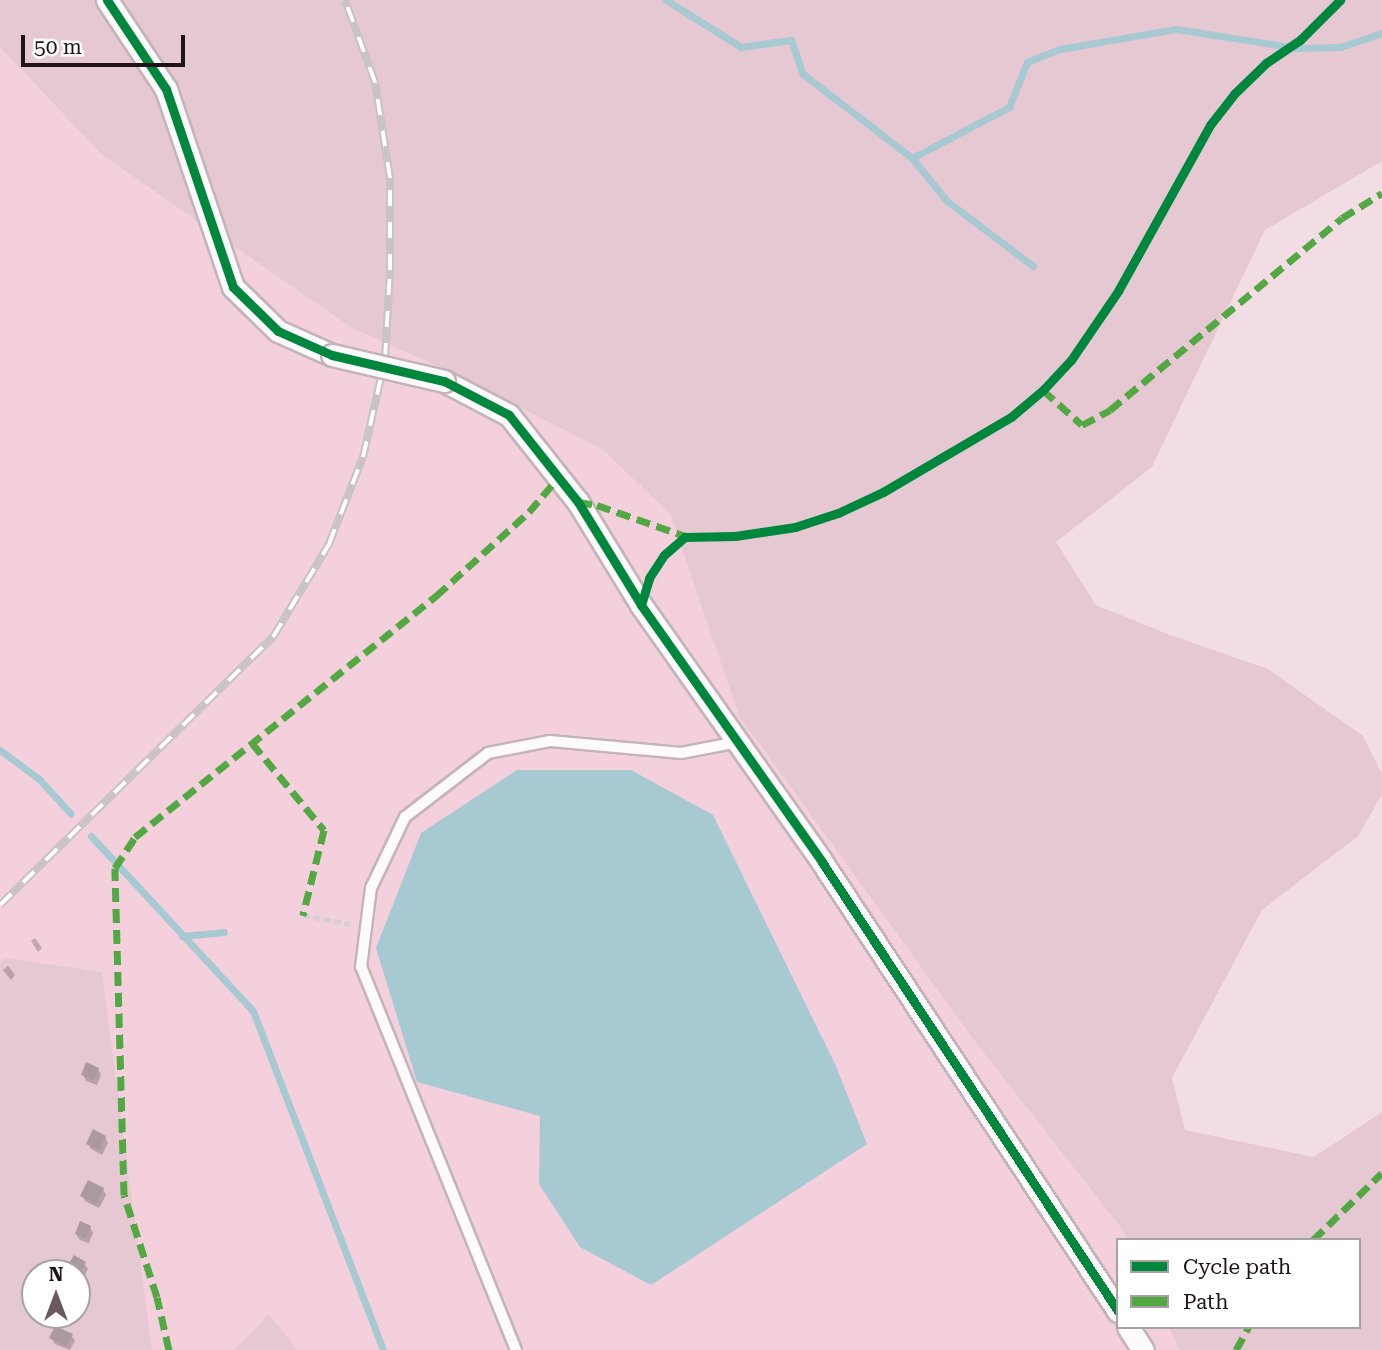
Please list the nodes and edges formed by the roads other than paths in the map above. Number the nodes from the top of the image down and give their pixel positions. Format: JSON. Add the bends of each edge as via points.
{"nodes":[{"id":1,"x":107,"y":0,"type":"edge"},
{"id":2,"x":738,"y":742,"type":"junction"},
{"id":3,"x":1116,"y":1308,"type":"edge"},
{"id":4,"x":1129,"y":1329,"type":"edge"},
{"id":5,"x":516,"y":1350,"type":"edge"},
{"id":6,"x":1143,"y":1350,"type":"edge"}],
"edges":[{"from":1,"to":2,"type":"street","bridge":true,"via":[[166,89],[233,287],[278,331],[332,355],[444,381],[509,415],[578,502],[642,605]]},
{"from":2,"to":3,"type":"street"},
{"from":2,"to":5,"type":"lane","via":[[681,753],[550,741],[488,753],[405,817],[371,888],[361,967]]},
{"from":4,"to":6,"type":"street"}]}
